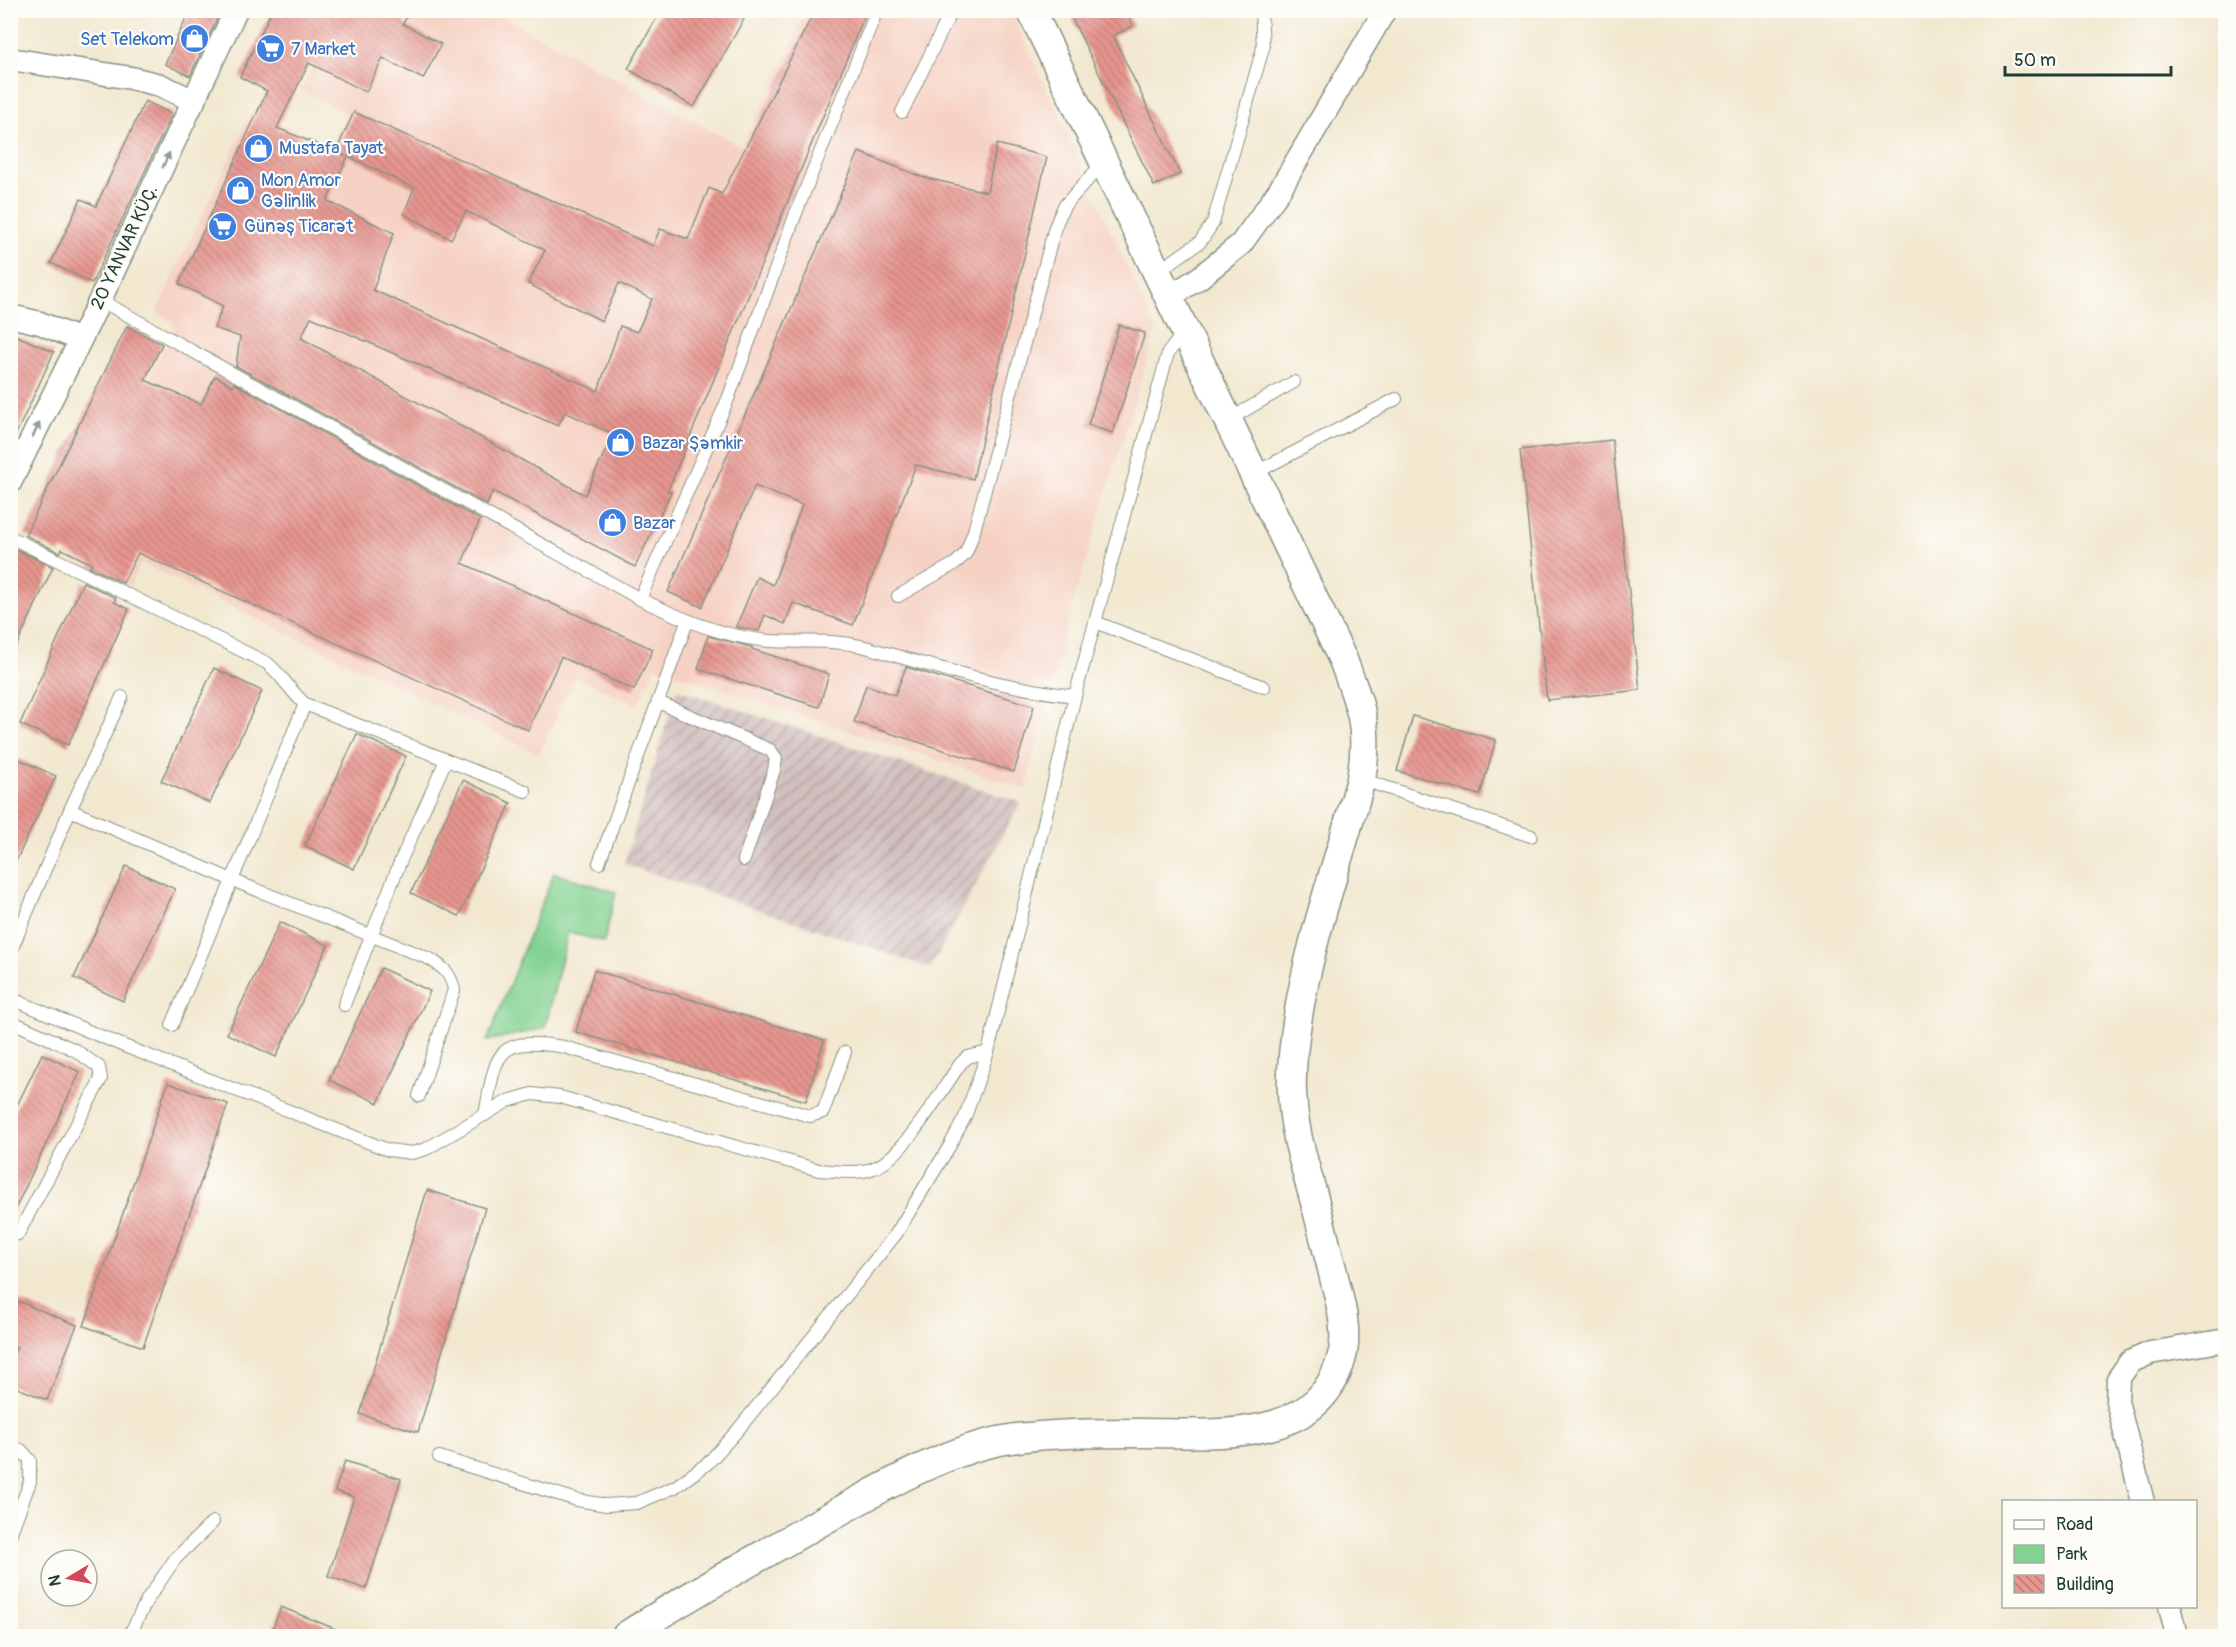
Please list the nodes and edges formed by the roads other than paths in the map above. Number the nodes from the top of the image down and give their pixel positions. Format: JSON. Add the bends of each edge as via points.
{"nodes":[{"id":1,"x":236,"y":10,"type":"edge"},
{"id":2,"x":877,"y":10,"type":"edge"},
{"id":3,"x":952,"y":10,"type":"edge"},
{"id":4,"x":1031,"y":10,"type":"edge"},
{"id":5,"x":1261,"y":10,"type":"edge"},
{"id":6,"x":1385,"y":10,"type":"edge"},
{"id":7,"x":10,"y":59,"type":"edge"},
{"id":8,"x":194,"y":101,"type":"junction"},
{"id":9,"x":902,"y":112,"type":"dead end"},
{"id":10,"x":1104,"y":163,"type":"junction"},
{"id":11,"x":1163,"y":284,"type":"junction"},
{"id":12,"x":100,"y":300,"type":"junction"},
{"id":13,"x":10,"y":316,"type":"edge"},
{"id":14,"x":80,"y":340,"type":"junction"},
{"id":15,"x":1179,"y":340,"type":"dead end"},
{"id":16,"x":1294,"y":382,"type":"dead end"},
{"id":17,"x":1396,"y":399,"type":"dead end"},
{"id":18,"x":1228,"y":420,"type":"junction"},
{"id":19,"x":1253,"y":474,"type":"junction"},
{"id":20,"x":10,"y":483,"type":"edge"},
{"id":21,"x":10,"y":537,"type":"edge"},
{"id":22,"x":898,"y":596,"type":"dead end"},
{"id":23,"x":640,"y":599,"type":"junction"},
{"id":24,"x":687,"y":622,"type":"junction"},
{"id":25,"x":1095,"y":622,"type":"junction"},
{"id":26,"x":1264,"y":687,"type":"dead end"},
{"id":27,"x":1075,"y":696,"type":"junction"},
{"id":28,"x":122,"y":697,"type":"dead end"},
{"id":29,"x":658,"y":702,"type":"junction"},
{"id":30,"x":304,"y":704,"type":"junction"},
{"id":31,"x":447,"y":760,"type":"junction"},
{"id":32,"x":1361,"y":779,"type":"junction"},
{"id":33,"x":525,"y":791,"type":"dead end"},
{"id":34,"x":70,"y":810,"type":"junction"},
{"id":35,"x":1531,"y":836,"type":"dead end"},
{"id":36,"x":744,"y":860,"type":"dead end"},
{"id":37,"x":599,"y":863,"type":"dead end"},
{"id":38,"x":232,"y":880,"type":"junction"},
{"id":39,"x":371,"y":936,"type":"junction"},
{"id":40,"x":10,"y":953,"type":"edge"},
{"id":41,"x":10,"y":998,"type":"edge"},
{"id":42,"x":344,"y":1005,"type":"dead end"},
{"id":43,"x":10,"y":1021,"type":"edge"},
{"id":44,"x":172,"y":1025,"type":"dead end"},
{"id":45,"x":845,"y":1052,"type":"dead end"},
{"id":46,"x":987,"y":1052,"type":"junction"},
{"id":47,"x":419,"y":1096,"type":"dead end"},
{"id":48,"x":485,"y":1115,"type":"junction"},
{"id":49,"x":10,"y":1235,"type":"edge"},
{"id":50,"x":2226,"y":1340,"type":"edge"},
{"id":51,"x":10,"y":1446,"type":"edge"},
{"id":52,"x":439,"y":1457,"type":"dead end"},
{"id":53,"x":2142,"y":1500,"type":"edge"},
{"id":54,"x":213,"y":1522,"type":"dead end"},
{"id":55,"x":10,"y":1535,"type":"edge"},
{"id":56,"x":2170,"y":1608,"type":"edge"},
{"id":57,"x":129,"y":1636,"type":"edge"},
{"id":58,"x":626,"y":1636,"type":"edge"},
{"id":59,"x":2177,"y":1636,"type":"edge"}],
"edges":[{"from":1,"to":8,"type":"street","name":"20 YANVAR KÜÇ."},
{"from":2,"to":23,"type":"lane","via":[[796,213],[728,399]]},
{"from":3,"to":9,"type":"lane"},
{"from":4,"to":10,"type":"street"},
{"from":5,"to":11,"type":"lane","via":[[1263,48],[1213,223]]},
{"from":6,"to":11,"type":"street","via":[[1279,191],[1241,244],[1199,278]]},
{"from":7,"to":8,"type":"street","via":[[131,78],[160,85]]},
{"from":12,"to":8,"type":"street","name":"20 YANVAR KÜÇ.","one_way":true},
{"from":10,"to":11,"type":"street"},
{"from":10,"to":22,"type":"lane","via":[[1064,206],[1054,227],[966,553],[956,563]]},
{"from":11,"to":18,"type":"street"},
{"from":12,"to":14,"type":"street","name":"20 YANVAR KÜÇ."},
{"from":12,"to":23,"type":"lane"},
{"from":13,"to":14,"type":"street","via":[[40,323]]},
{"from":20,"to":14,"type":"street","name":"20 YANVAR KÜÇ.","one_way":true},
{"from":15,"to":25,"type":"lane","via":[[1168,353]]},
{"from":16,"to":18,"type":"lane"},
{"from":17,"to":19,"type":"lane"},
{"from":18,"to":19,"type":"street"},
{"from":19,"to":32,"type":"street","via":[[1358,699],[1364,722]]},
{"from":21,"to":30,"type":"lane","via":[[267,663]]},
{"from":23,"to":24,"type":"lane"},
{"from":24,"to":27,"type":"lane","via":[[716,632],[769,641],[827,640],[862,646],[1007,686]]},
{"from":24,"to":29,"type":"lane"},
{"from":25,"to":26,"type":"lane"},
{"from":25,"to":27,"type":"lane"},
{"from":27,"to":46,"type":"lane"},
{"from":28,"to":34,"type":"lane"},
{"from":29,"to":36,"type":"lane","via":[[770,750],[776,758]]},
{"from":29,"to":37,"type":"lane"},
{"from":30,"to":31,"type":"lane"},
{"from":30,"to":38,"type":"lane"},
{"from":31,"to":33,"type":"lane"},
{"from":31,"to":39,"type":"lane"},
{"from":32,"to":35,"type":"lane"},
{"from":32,"to":58,"type":"street","via":[[1316,932],[1294,1039],[1292,1089],[1299,1149],[1343,1327],[1343,1351],[1324,1393],[1288,1420],[1241,1432],[1046,1434],[1011,1438],[972,1449],[880,1488]]},
{"from":34,"to":38,"type":"lane"},
{"from":34,"to":40,"type":"lane"},
{"from":38,"to":39,"type":"lane"},
{"from":38,"to":44,"type":"lane"},
{"from":39,"to":42,"type":"lane"},
{"from":39,"to":47,"type":"lane","via":[[430,959],[446,969],[452,982],[454,990]]},
{"from":41,"to":48,"type":"lane","via":[[388,1150],[411,1153],[426,1149]]},
{"from":43,"to":49,"type":"lane","via":[[75,1050],[99,1066],[101,1079],[18,1234]]},
{"from":45,"to":48,"type":"lane","via":[[823,1112],[810,1116],[564,1047],[519,1045],[504,1051],[495,1065]]},
{"from":46,"to":48,"type":"lane","via":[[961,1063],[900,1149],[875,1168],[851,1173],[819,1170],[560,1097],[532,1094],[508,1101]]},
{"from":46,"to":52,"type":"lane","via":[[965,1117],[896,1234],[708,1463],[675,1487],[637,1503],[606,1505],[577,1500]]},
{"from":50,"to":53,"type":"street","via":[[2150,1353],[2130,1362],[2118,1379],[2117,1401]]},
{"from":51,"to":55,"type":"lane","via":[[21,1450],[30,1460],[30,1482]]},
{"from":54,"to":57,"type":"lane","via":[[175,1558]]},
{"from":56,"to":59,"type":"street"}]}
